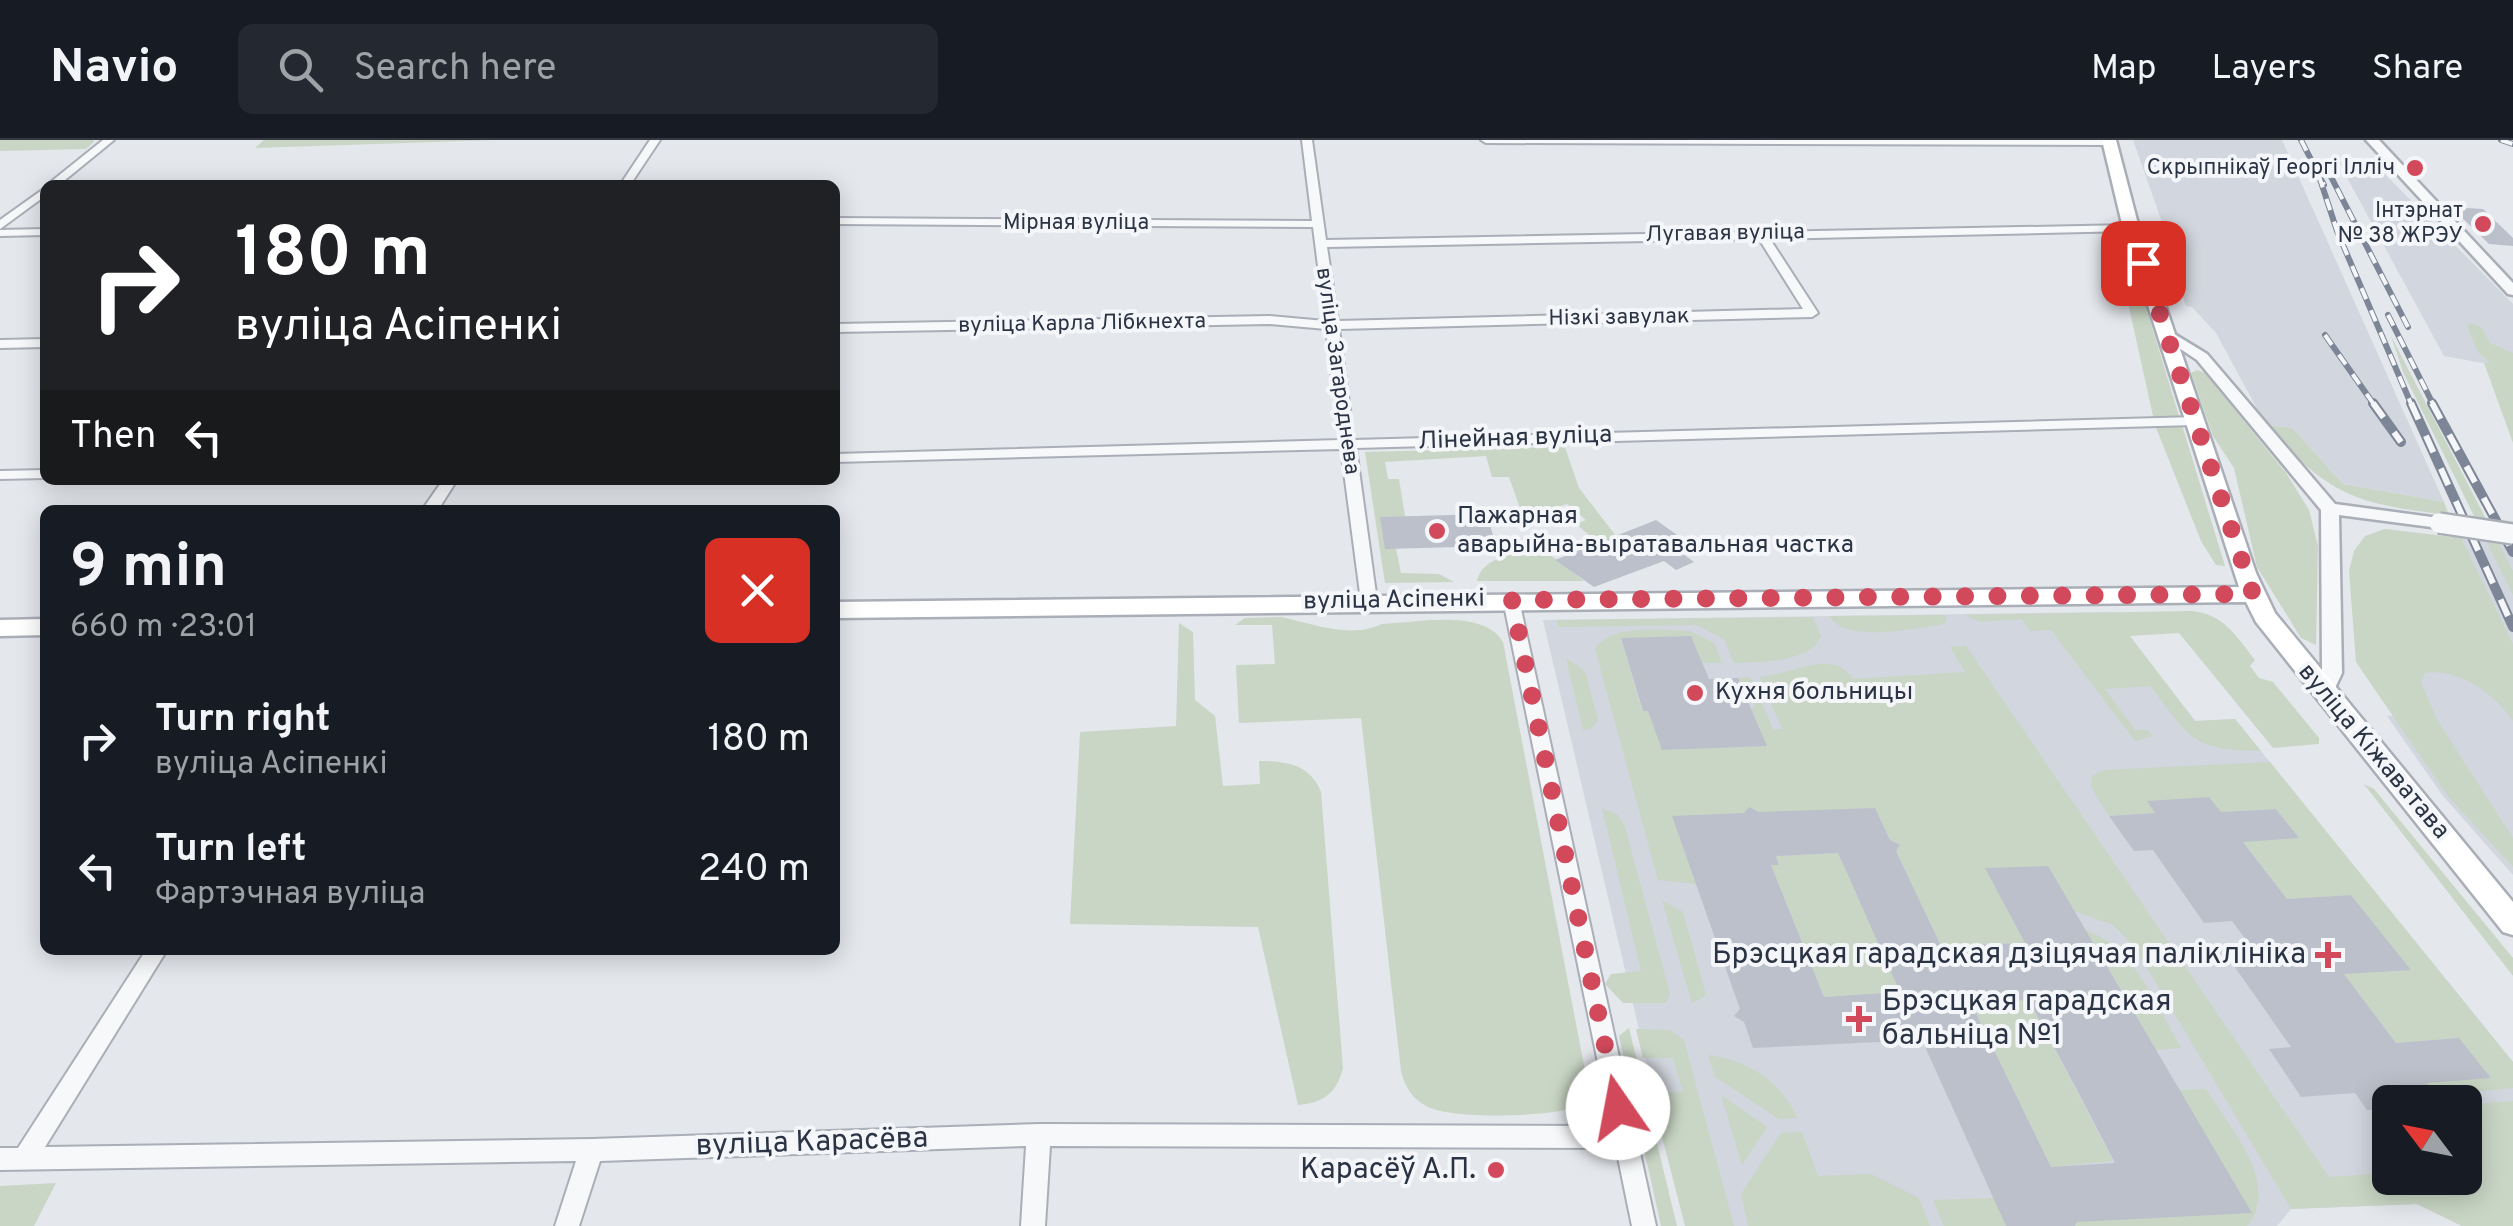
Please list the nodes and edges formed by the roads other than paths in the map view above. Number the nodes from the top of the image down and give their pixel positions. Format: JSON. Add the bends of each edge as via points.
{"nodes":[{"id":1,"x":109,"y":140,"type":"edge"},
{"id":2,"x":655,"y":140,"type":"edge"},
{"id":3,"x":1307,"y":140,"type":"edge"},
{"id":4,"x":1486,"y":140,"type":"edge"},
{"id":5,"x":2372,"y":140,"type":"edge"},
{"id":6,"x":2109,"y":141,"type":"edge"},
{"id":7,"x":58,"y":180,"type":"edge"},
{"id":8,"x":628,"y":180,"type":"edge"},
{"id":9,"x":40,"y":195,"type":"edge"},
{"id":10,"x":840,"y":221,"type":"edge"},
{"id":11,"x":1317,"y":224,"type":"junction"},
{"id":12,"x":2131,"y":228,"type":"junction"},
{"id":13,"x":0,"y":230,"type":"edge"},
{"id":14,"x":40,"y":232,"type":"edge"},
{"id":15,"x":1760,"y":232,"type":"junction"},
{"id":16,"x":1320,"y":244,"type":"junction"},
{"id":17,"x":2513,"y":291,"type":"edge"},
{"id":18,"x":1330,"y":325,"type":"junction"},
{"id":19,"x":840,"y":328,"type":"edge"},
{"id":20,"x":2166,"y":333,"type":"junction"},
{"id":21,"x":40,"y":343,"type":"edge"},
{"id":22,"x":0,"y":344,"type":"edge"},
{"id":23,"x":2195,"y":421,"type":"junction"},
{"id":24,"x":1348,"y":444,"type":"junction"},
{"id":25,"x":840,"y":458,"type":"edge"},
{"id":26,"x":40,"y":474,"type":"edge"},
{"id":27,"x":0,"y":475,"type":"edge"},
{"id":28,"x":2330,"y":509,"type":"junction"},
{"id":29,"x":2513,"y":534,"type":"edge"},
{"id":30,"x":2249,"y":584,"type":"junction"},
{"id":31,"x":1512,"y":600,"type":"junction"},
{"id":32,"x":1370,"y":601,"type":"junction"},
{"id":33,"x":840,"y":610,"type":"edge"},
{"id":34,"x":40,"y":627,"type":"edge"},
{"id":35,"x":0,"y":628,"type":"edge"},
{"id":36,"x":2319,"y":687,"type":"junction"},
{"id":37,"x":2513,"y":922,"type":"edge"},
{"id":38,"x":154,"y":955,"type":"edge"},
{"id":39,"x":1040,"y":1135,"type":"junction"},
{"id":40,"x":1624,"y":1137,"type":"junction"},
{"id":41,"x":592,"y":1150,"type":"junction"},
{"id":42,"x":12,"y":1158,"type":"edge"},
{"id":43,"x":567,"y":1226,"type":"edge"},
{"id":44,"x":1033,"y":1226,"type":"edge"},
{"id":45,"x":1644,"y":1226,"type":"edge"}],
"edges":[{"from":1,"to":7,"type":"street"},
{"from":2,"to":8,"type":"street"},
{"from":3,"to":11,"type":"street","name":"вуліца Загароднева"},
{"from":4,"to":6,"type":"street"},
{"from":5,"to":17,"type":"street"},
{"from":6,"to":12,"type":"main road","name":"вуліца Кіжаватава"},
{"from":9,"to":13,"type":"street"},
{"from":10,"to":11,"type":"street","name":"Мірная вуліца"},
{"from":11,"to":16,"type":"street","name":"вуліца Загароднева"},
{"from":12,"to":15,"type":"street","name":"Лугавая вуліца"},
{"from":12,"to":20,"type":"main road","name":"вуліца Кіжаватава"},
{"from":13,"to":14,"type":"street"},
{"from":15,"to":16,"type":"street","name":"Лугавая вуліца"},
{"from":15,"to":18,"type":"street","name":"Нізкі завулак","via":[[1812,314]]},
{"from":16,"to":18,"type":"street","name":"вуліца Загароднева"},
{"from":18,"to":19,"type":"street","name":"вуліца Карла Лібкнехта","via":[[1269,320]]},
{"from":18,"to":24,"type":"street","name":"вуліца Загароднева"},
{"from":20,"to":23,"type":"main road","name":"вуліца Кіжаватава"},
{"from":20,"to":28,"type":"street","via":[[2202,357]]},
{"from":21,"to":22,"type":"street"},
{"from":23,"to":24,"type":"street","name":"Лінейная вуліца"},
{"from":23,"to":30,"type":"main road","name":"вуліца Кіжаватава"},
{"from":24,"to":25,"type":"street","name":"Лінейная вуліца"},
{"from":24,"to":32,"type":"street","name":"вуліца Загароднева"},
{"from":26,"to":27,"type":"street"},
{"from":28,"to":29,"type":"street","bridge":true},
{"from":28,"to":36,"type":"street","via":[[2332,674]]},
{"from":30,"to":31,"type":"main road","name":"вуліца Асіпенкі"},
{"from":30,"to":36,"type":"main road","name":"вуліца Кіжаватава","via":[[2264,616]]},
{"from":31,"to":32,"type":"main road","name":"вуліца Асіпенкі"},
{"from":31,"to":40,"type":"street"},
{"from":32,"to":33,"type":"main road","name":"вуліца Асіпенкі"},
{"from":34,"to":35,"type":"main road"},
{"from":36,"to":37,"type":"main road","name":"вуліца Кіжаватава"},
{"from":38,"to":42,"type":"street"},
{"from":39,"to":40,"type":"street","name":"вуліца Карасёва"},
{"from":39,"to":41,"type":"street","name":"вуліца Карасёва"},
{"from":39,"to":44,"type":"street"},
{"from":40,"to":45,"type":"street"},
{"from":41,"to":42,"type":"street","name":"вуліца Карасёва"},
{"from":41,"to":43,"type":"street"}]}
